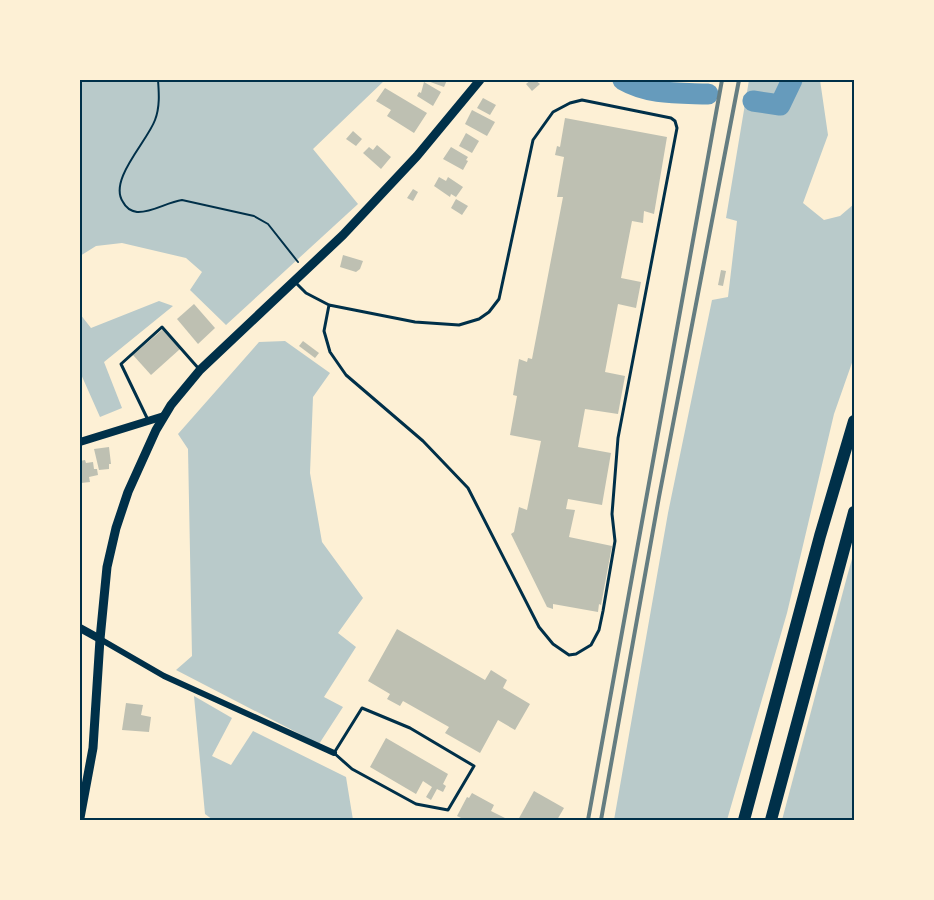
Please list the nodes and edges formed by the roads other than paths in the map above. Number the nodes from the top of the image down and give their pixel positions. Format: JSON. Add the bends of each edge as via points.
{"nodes":[{"id":1,"x":480,"y":80,"type":"edge"},
{"id":2,"x":295,"y":281,"type":"junction"},
{"id":3,"x":329,"y":305,"type":"junction"},
{"id":4,"x":201,"y":370,"type":"junction"},
{"id":5,"x":164,"y":416,"type":"junction"},
{"id":6,"x":148,"y":421,"type":"junction"},
{"id":7,"x":855,"y":421,"type":"edge"},
{"id":8,"x":80,"y":442,"type":"edge"},
{"id":9,"x":855,"y":512,"type":"edge"},
{"id":10,"x":80,"y":627,"type":"edge"},
{"id":11,"x":100,"y":639,"type":"junction"},
{"id":12,"x":334,"y":753,"type":"junction"},
{"id":13,"x":80,"y":818,"type":"edge"},
{"id":14,"x":744,"y":820,"type":"edge"},
{"id":15,"x":771,"y":820,"type":"edge"}],
"edges":[{"from":1,"to":2,"type":"main road","via":[[417,156]]},
{"from":2,"to":3,"type":"lane","via":[[306,293]]},
{"from":2,"to":4,"type":"main road"},
{"from":3,"to":3,"type":"lane","via":[[416,322],[459,325],[479,319],[499,299],[533,140],[553,112],[582,100],[675,121],[677,128],[618,438],[612,514],[615,541],[596,638],[586,649],[569,655],[553,644],[539,627],[468,488],[423,441],[346,375],[330,352],[324,331]]},
{"from":4,"to":5,"type":"main road"},
{"from":4,"to":6,"type":"lane","via":[[162,327],[121,364]]},
{"from":5,"to":6,"type":"street"},
{"from":5,"to":11,"type":"main road","via":[[138,467],[116,528],[104,581]]},
{"from":6,"to":8,"type":"street"},
{"from":7,"to":14,"type":"highway"},
{"from":9,"to":15,"type":"highway"},
{"from":10,"to":11,"type":"street"},
{"from":11,"to":12,"type":"street","via":[[164,676]]},
{"from":11,"to":13,"type":"main road","via":[[93,748]]},
{"from":12,"to":12,"type":"lane","via":[[362,708],[410,728],[474,766],[448,810],[416,804],[352,769]]}]}
